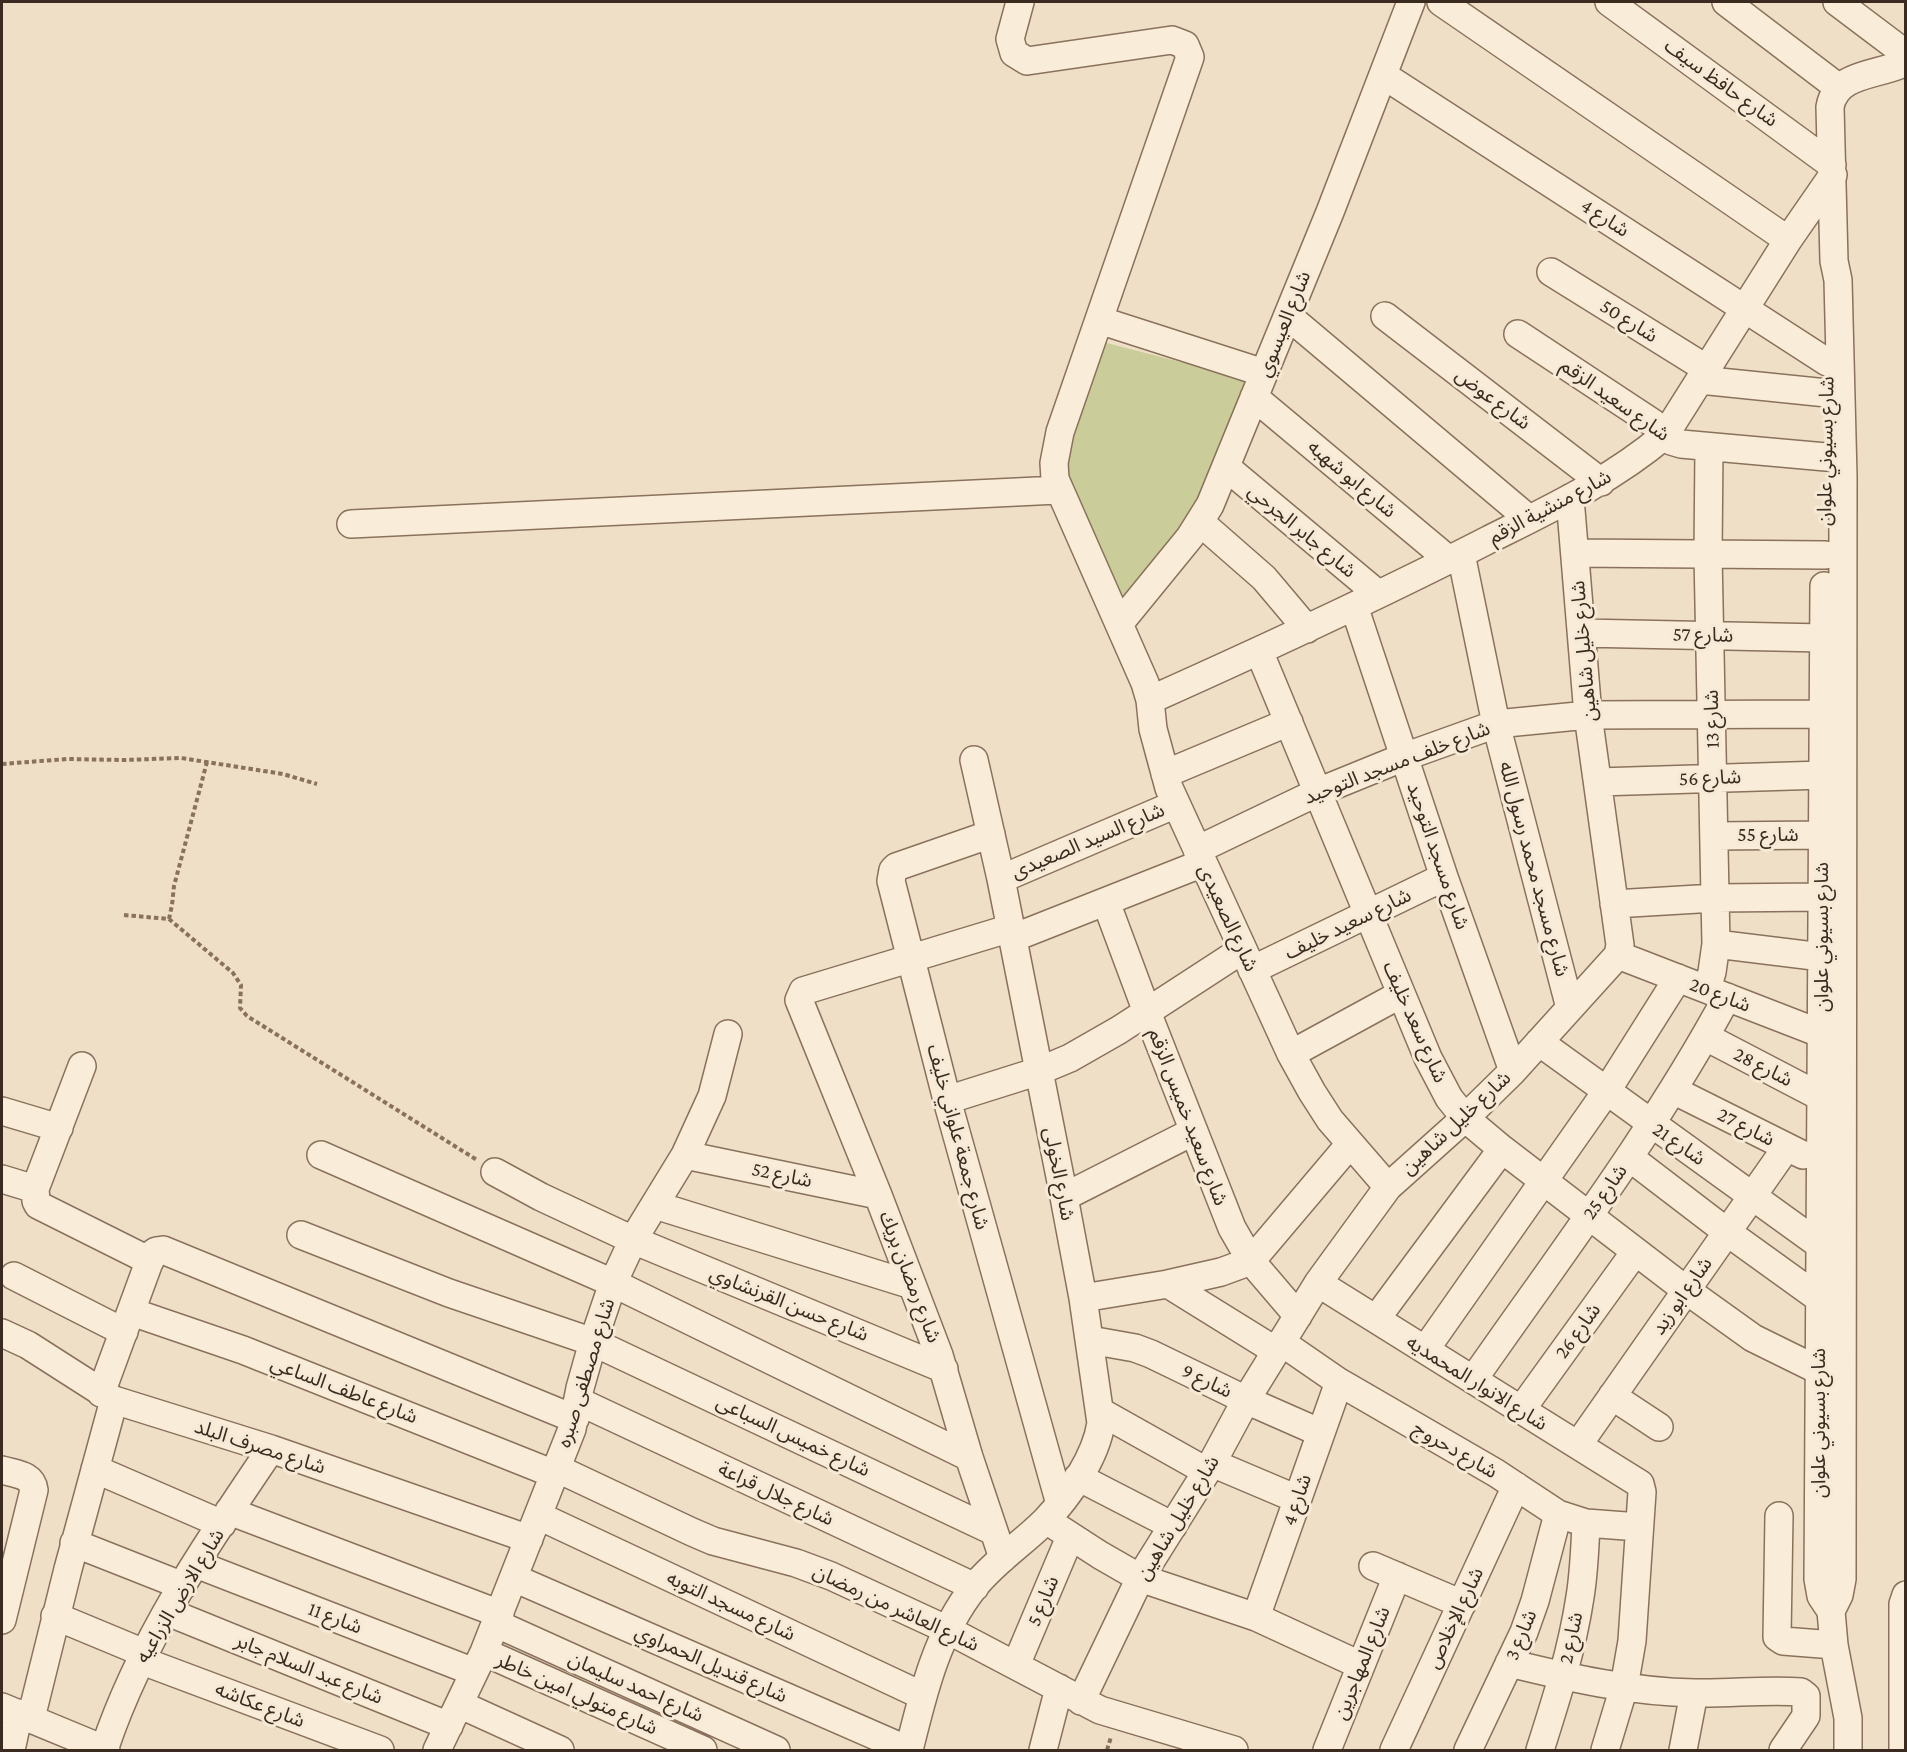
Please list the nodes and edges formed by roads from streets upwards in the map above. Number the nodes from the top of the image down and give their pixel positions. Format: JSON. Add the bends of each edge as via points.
{"nodes":[{"id":1,"x":1020,"y":2,"type":"edge"},
{"id":2,"x":1411,"y":2,"type":"edge"},
{"id":3,"x":1441,"y":2,"type":"edge"},
{"id":4,"x":1609,"y":2,"type":"edge"},
{"id":5,"x":1726,"y":2,"type":"edge"},
{"id":6,"x":1838,"y":2,"type":"edge"},
{"id":7,"x":1905,"y":54,"type":"edge"},
{"id":8,"x":1905,"y":62,"type":"edge"},
{"id":9,"x":1383,"y":75,"type":"junction"},
{"id":10,"x":1865,"y":76,"type":"junction"},
{"id":11,"x":1905,"y":76,"type":"edge"},
{"id":12,"x":1839,"y":87,"type":"junction"},
{"id":13,"x":1833,"y":170,"type":"junction"},
{"id":14,"x":1788,"y":240,"type":"junction"},
{"id":15,"x":1834,"y":261,"type":"junction"},
{"id":16,"x":1551,"y":272,"type":"dead end"},
{"id":17,"x":1744,"y":309,"type":"junction"},
{"id":18,"x":1288,"y":316,"type":"junction"},
{"id":19,"x":1385,"y":316,"type":"dead end"},
{"id":20,"x":1099,"y":320,"type":"junction"},
{"id":21,"x":1518,"y":334,"type":"dead end"},
{"id":22,"x":1827,"y":362,"type":"junction"},
{"id":23,"x":1264,"y":373,"type":"junction"},
{"id":24,"x":1703,"y":375,"type":"junction"},
{"id":25,"x":1827,"y":393,"type":"junction"},
{"id":26,"x":1254,"y":397,"type":"junction"},
{"id":27,"x":1665,"y":435,"type":"junction"},
{"id":28,"x":1709,"y":448,"type":"junction"},
{"id":29,"x":1826,"y":457,"type":"junction"},
{"id":30,"x":1226,"y":467,"type":"junction"},
{"id":31,"x":1601,"y":482,"type":"junction"},
{"id":32,"x":1058,"y":490,"type":"junction"},
{"id":33,"x":1570,"y":498,"type":"junction"},
{"id":34,"x":1529,"y":519,"type":"junction"},
{"id":35,"x":1200,"y":522,"type":"junction"},
{"id":36,"x":351,"y":524,"type":"dead end"},
{"id":37,"x":1575,"y":553,"type":"junction"},
{"id":38,"x":1708,"y":555,"type":"junction"},
{"id":39,"x":1825,"y":555,"type":"junction"},
{"id":40,"x":1455,"y":557,"type":"junction"},
{"id":41,"x":1378,"y":594,"type":"junction"},
{"id":42,"x":1354,"y":606,"type":"junction"},
{"id":43,"x":1119,"y":624,"type":"junction"},
{"id":44,"x":1307,"y":629,"type":"junction"},
{"id":45,"x":1582,"y":633,"type":"junction"},
{"id":46,"x":1710,"y":635,"type":"junction"},
{"id":47,"x":1824,"y":638,"type":"junction"},
{"id":48,"x":1259,"y":651,"type":"junction"},
{"id":49,"x":1150,"y":700,"type":"junction"},
{"id":50,"x":1823,"y":714,"type":"junction"},
{"id":51,"x":1588,"y":715,"type":"junction"},
{"id":52,"x":1712,"y":715,"type":"junction"},
{"id":53,"x":1289,"y":722,"type":"junction"},
{"id":54,"x":1496,"y":724,"type":"junction"},
{"id":55,"x":1404,"y":757,"type":"junction"},
{"id":56,"x":974,"y":760,"type":"dead end"},
{"id":57,"x":1165,"y":774,"type":"junction"},
{"id":58,"x":1823,"y":775,"type":"junction"},
{"id":59,"x":1713,"y":778,"type":"junction"},
{"id":60,"x":1598,"y":782,"type":"junction"},
{"id":61,"x":1318,"y":792,"type":"junction"},
{"id":62,"x":1176,"y":804,"type":"junction"},
{"id":63,"x":991,"y":834,"type":"junction"},
{"id":64,"x":1823,"y":835,"type":"junction"},
{"id":65,"x":1713,"y":836,"type":"junction"},
{"id":66,"x":1200,"y":857,"type":"junction"},
{"id":67,"x":1444,"y":877,"type":"junction"},
{"id":68,"x":1001,"y":879,"type":"junction"},
{"id":69,"x":1822,"y":897,"type":"junction"},
{"id":70,"x":1715,"y":898,"type":"junction"},
{"id":71,"x":1106,"y":902,"type":"junction"},
{"id":72,"x":1614,"y":904,"type":"junction"},
{"id":73,"x":1368,"y":914,"type":"junction"},
{"id":74,"x":1012,"y":933,"type":"junction"},
{"id":75,"x":1716,"y":944,"type":"junction"},
{"id":76,"x":1618,"y":955,"type":"junction"},
{"id":77,"x":911,"y":957,"type":"junction"},
{"id":78,"x":1822,"y":957,"type":"junction"},
{"id":79,"x":1247,"y":960,"type":"junction"},
{"id":80,"x":1678,"y":978,"type":"junction"},
{"id":81,"x":1717,"y":993,"type":"junction"},
{"id":82,"x":1401,"y":994,"type":"junction"},
{"id":83,"x":799,"y":1003,"type":"joint"},
{"id":84,"x":1570,"y":1008,"type":"junction"},
{"id":85,"x":1147,"y":1012,"type":"junction"},
{"id":86,"x":728,"y":1034,"type":"dead end"},
{"id":87,"x":1822,"y":1034,"type":"junction"},
{"id":88,"x":1706,"y":1037,"type":"junction"},
{"id":89,"x":1539,"y":1042,"type":"junction"},
{"id":90,"x":1291,"y":1054,"type":"junction"},
{"id":91,"x":82,"y":1066,"type":"dead end"},
{"id":92,"x":1039,"y":1071,"type":"junction"},
{"id":93,"x":1513,"y":1071,"type":"junction"},
{"id":94,"x":1673,"y":1090,"type":"junction"},
{"id":95,"x":1606,"y":1092,"type":"junction"},
{"id":96,"x":1821,"y":1097,"type":"junction"},
{"id":97,"x":947,"y":1100,"type":"junction"},
{"id":98,"x":2,"y":1111,"type":"edge"},
{"id":99,"x":1466,"y":1118,"type":"junction"},
{"id":100,"x":1651,"y":1124,"type":"junction"},
{"id":101,"x":59,"y":1128,"type":"junction"},
{"id":102,"x":1194,"y":1131,"type":"junction"},
{"id":103,"x":1350,"y":1144,"type":"junction"},
{"id":104,"x":1786,"y":1148,"type":"junction"},
{"id":105,"x":1502,"y":1149,"type":"junction"},
{"id":106,"x":321,"y":1155,"type":"dead end"},
{"id":107,"x":685,"y":1155,"type":"junction"},
{"id":108,"x":1629,"y":1156,"type":"junction"},
{"id":109,"x":1821,"y":1162,"type":"junction"},
{"id":110,"x":495,"y":1172,"type":"road end"},
{"id":111,"x":2,"y":1179,"type":"edge"},
{"id":112,"x":1544,"y":1181,"type":"junction"},
{"id":113,"x":1388,"y":1187,"type":"junction"},
{"id":114,"x":36,"y":1189,"type":"junction"},
{"id":115,"x":878,"y":1195,"type":"junction"},
{"id":116,"x":1752,"y":1196,"type":"junction"},
{"id":117,"x":1064,"y":1197,"type":"junction"},
{"id":118,"x":655,"y":1205,"type":"junction"},
{"id":119,"x":1588,"y":1215,"type":"junction"},
{"id":120,"x":1727,"y":1232,"type":"junction"},
{"id":121,"x":301,"y":1235,"type":"dead end"},
{"id":122,"x":633,"y":1240,"type":"junction"},
{"id":123,"x":1820,"y":1245,"type":"junction"},
{"id":124,"x":1635,"y":1252,"type":"junction"},
{"id":125,"x":150,"y":1261,"type":"junction"},
{"id":126,"x":1251,"y":1261,"type":"junction"},
{"id":127,"x":14,"y":1276,"type":"dead end"},
{"id":128,"x":613,"y":1283,"type":"junction"},
{"id":129,"x":1318,"y":1283,"type":"junction"},
{"id":130,"x":1168,"y":1284,"type":"junction"},
{"id":131,"x":912,"y":1286,"type":"junction"},
{"id":132,"x":1686,"y":1290,"type":"junction"},
{"id":133,"x":1083,"y":1298,"type":"junction"},
{"id":134,"x":1820,"y":1299,"type":"junction"},
{"id":135,"x":1298,"y":1316,"type":"junction"},
{"id":136,"x":1376,"y":1319,"type":"junction"},
{"id":137,"x":128,"y":1322,"type":"junction"},
{"id":138,"x":2,"y":1333,"type":"edge"},
{"id":139,"x":1090,"y":1340,"type":"junction"},
{"id":140,"x":592,"y":1342,"type":"junction"},
{"id":141,"x":1278,"y":1347,"type":"junction"},
{"id":142,"x":1425,"y":1350,"type":"junction"},
{"id":143,"x":944,"y":1369,"type":"junction"},
{"id":144,"x":1831,"y":1373,"type":"junction"},
{"id":145,"x":1473,"y":1380,"type":"junction"},
{"id":146,"x":1339,"y":1382,"type":"junction"},
{"id":147,"x":1612,"y":1396,"type":"junction"},
{"id":148,"x":108,"y":1397,"type":"junction"},
{"id":149,"x":1246,"y":1400,"type":"junction"},
{"id":150,"x":577,"y":1410,"type":"junction"},
{"id":151,"x":1521,"y":1410,"type":"junction"},
{"id":152,"x":1101,"y":1412,"type":"junction"},
{"id":153,"x":1659,"y":1427,"type":"dead end"},
{"id":154,"x":1321,"y":1432,"type":"junction"},
{"id":155,"x":1578,"y":1445,"type":"junction"},
{"id":156,"x":271,"y":1449,"type":"junction"},
{"id":157,"x":969,"y":1457,"type":"junction"},
{"id":158,"x":1209,"y":1467,"type":"junction"},
{"id":159,"x":95,"y":1469,"type":"junction"},
{"id":160,"x":2,"y":1470,"type":"edge"},
{"id":161,"x":555,"y":1471,"type":"junction"},
{"id":162,"x":1078,"y":1477,"type":"junction"},
{"id":163,"x":1516,"y":1486,"type":"junction"},
{"id":164,"x":1298,"y":1499,"type":"junction"},
{"id":165,"x":1053,"y":1512,"type":"junction"},
{"id":166,"x":1558,"y":1514,"type":"junction"},
{"id":167,"x":1779,"y":1516,"type":"dead end"},
{"id":168,"x":225,"y":1517,"type":"junction"},
{"id":169,"x":1586,"y":1523,"type":"junction"},
{"id":170,"x":1173,"y":1526,"type":"junction"},
{"id":171,"x":534,"y":1527,"type":"junction"},
{"id":172,"x":1639,"y":1527,"type":"junction"},
{"id":173,"x":993,"y":1531,"type":"junction"},
{"id":174,"x":1070,"y":1537,"type":"junction"},
{"id":175,"x":75,"y":1543,"type":"junction"},
{"id":176,"x":10,"y":1553,"type":"edge"},
{"id":177,"x":1004,"y":1557,"type":"junction"},
{"id":178,"x":190,"y":1575,"type":"junction"},
{"id":179,"x":514,"y":1578,"type":"junction"},
{"id":180,"x":1140,"y":1578,"type":"junction"},
{"id":181,"x":975,"y":1587,"type":"junction"},
{"id":182,"x":1905,"y":1595,"type":"edge"},
{"id":183,"x":1462,"y":1604,"type":"junction"},
{"id":184,"x":168,"y":1612,"type":"junction"},
{"id":185,"x":55,"y":1616,"type":"junction"},
{"id":186,"x":1256,"y":1617,"type":"junction"},
{"id":187,"x":497,"y":1618,"type":"junction"},
{"id":188,"x":2,"y":1620,"type":"edge"},
{"id":189,"x":948,"y":1630,"type":"junction"},
{"id":190,"x":1834,"y":1645,"type":"junction"},
{"id":191,"x":142,"y":1657,"type":"junction"},
{"id":192,"x":479,"y":1662,"type":"junction"},
{"id":193,"x":1509,"y":1663,"type":"junction"},
{"id":194,"x":1016,"y":1665,"type":"junction"},
{"id":195,"x":1360,"y":1665,"type":"junction"},
{"id":196,"x":982,"y":1666,"type":"dead end"},
{"id":197,"x":1563,"y":1677,"type":"junction"},
{"id":198,"x":1624,"y":1687,"type":"junction"},
{"id":199,"x":1694,"y":1693,"type":"junction"},
{"id":200,"x":923,"y":1696,"type":"junction"},
{"id":201,"x":1065,"y":1698,"type":"junction"},
{"id":202,"x":1904,"y":1699,"type":"edge"},
{"id":203,"x":17,"y":1712,"type":"edge"},
{"id":204,"x":454,"y":1715,"type":"junction"},
{"id":205,"x":1806,"y":1716,"type":"junction"},
{"id":206,"x":1848,"y":1718,"type":"junction"},
{"id":207,"x":1176,"y":1742,"type":"edge"},
{"id":208,"x":697,"y":1749,"type":"edge"},
{"id":209,"x":11,"y":1750,"type":"edge"},
{"id":210,"x":104,"y":1750,"type":"edge"},
{"id":211,"x":380,"y":1750,"type":"edge"},
{"id":212,"x":437,"y":1750,"type":"edge"},
{"id":213,"x":560,"y":1750,"type":"edge"},
{"id":214,"x":776,"y":1750,"type":"edge"},
{"id":215,"x":908,"y":1750,"type":"edge"},
{"id":216,"x":1043,"y":1750,"type":"edge"},
{"id":217,"x":1232,"y":1750,"type":"edge"},
{"id":218,"x":1327,"y":1750,"type":"edge"},
{"id":219,"x":1394,"y":1750,"type":"edge"},
{"id":220,"x":1468,"y":1750,"type":"edge"},
{"id":221,"x":1540,"y":1750,"type":"edge"},
{"id":222,"x":1605,"y":1750,"type":"edge"},
{"id":223,"x":1683,"y":1750,"type":"edge"},
{"id":224,"x":1784,"y":1750,"type":"edge"},
{"id":225,"x":1848,"y":1750,"type":"edge"},
{"id":226,"x":1903,"y":1750,"type":"edge"}],
"edges":[{"from":1,"to":20,"type":"street","name":"شارع الصعيدى","via":[[1010,39],[1014,53],[1027,61],[1172,40],[1185,45],[1190,57]]},
{"from":2,"to":9,"type":"street","name":"شارع العيسوي"},
{"from":3,"to":14,"type":"street"},
{"from":4,"to":13,"type":"street","name":"شارع حافظ سيف"},
{"from":5,"to":12,"type":"street"},
{"from":6,"to":7,"type":"street"},
{"from":8,"to":10,"type":"street"},
{"from":9,"to":17,"type":"street","name":"شارع 4"},
{"from":9,"to":18,"type":"street","name":"شارع العيسوي"},
{"from":10,"to":11,"type":"street"},
{"from":10,"to":12,"type":"street"},
{"from":12,"to":13,"type":"street","name":"شارع بسيوني علوان","via":[[1830,107]]},
{"from":13,"to":14,"type":"street","name":"شارع منشية الزقم"},
{"from":13,"to":15,"type":"street","name":"شارع بسيوني علوان"},
{"from":14,"to":17,"type":"street","name":"شارع منشية الزقم"},
{"from":15,"to":22,"type":"street","name":"شارع بسيوني علوان","via":[[1830,273]]},
{"from":15,"to":144,"type":"street","name":"شارع بسيوني علوان","via":[[1838,280],[1843,476]]},
{"from":16,"to":24,"type":"street","name":"شارع 50"},
{"from":17,"to":22,"type":"street","name":"شارع 4"},
{"from":17,"to":24,"type":"street","name":"شارع منشية الزقم"},
{"from":18,"to":23,"type":"street","name":"شارع العيسوي"},
{"from":18,"to":34,"type":"street"},
{"from":19,"to":31,"type":"street","name":"شارع عوض"},
{"from":20,"to":23,"type":"street"},
{"from":20,"to":32,"type":"street","name":"شارع الصعيدى","via":[[1060,432],[1054,463]]},
{"from":21,"to":27,"type":"street","name":"شارع سعيد الزقم","via":[[1653,423]]},
{"from":22,"to":25,"type":"street","name":"شارع بسيوني علوان"},
{"from":23,"to":26,"type":"street","name":"شارع العيسوي"},
{"from":24,"to":25,"type":"street"},
{"from":24,"to":27,"type":"street","name":"شارع منشية الزقم"},
{"from":25,"to":29,"type":"street","name":"شارع بسيوني علوان"},
{"from":26,"to":30,"type":"street","name":"شارع العيسوي"},
{"from":26,"to":40,"type":"street","name":"شارع ابو شهبه"},
{"from":27,"to":28,"type":"street","name":"شارع سعيد الزقم","via":[[1681,444]]},
{"from":27,"to":31,"type":"street","name":"شارع منشية الزقم"},
{"from":28,"to":29,"type":"street","name":"شارع سعيد الزقم"},
{"from":28,"to":38,"type":"street","name":"شارع 13"},
{"from":29,"to":39,"type":"street","name":"شارع بسيوني علوان"},
{"from":30,"to":35,"type":"street","name":"شارع العيسوي"},
{"from":30,"to":41,"type":"street","name":"شارع جابر الجرحي"},
{"from":31,"to":33,"type":"street","name":"شارع منشية الزقم"},
{"from":32,"to":36,"type":"street"},
{"from":32,"to":43,"type":"street","name":"شارع الصعيدى"},
{"from":33,"to":34,"type":"street","name":"شارع منشية الزقم"},
{"from":33,"to":37,"type":"street","name":"شارع خليل شاهين"},
{"from":34,"to":40,"type":"street","name":"شارع منشية الزقم"},
{"from":35,"to":43,"type":"street","name":"شارع العيسوي"},
{"from":35,"to":44,"type":"street","via":[[1264,578]]},
{"from":37,"to":38,"type":"street"},
{"from":37,"to":45,"type":"street","name":"شارع خليل شاهين"},
{"from":38,"to":39,"type":"street"},
{"from":38,"to":46,"type":"street","name":"شارع 13"},
{"from":39,"to":47,"type":"street","name":"شارع بسيوني علوان"},
{"from":40,"to":41,"type":"street","name":"شارع منشية الزقم"},
{"from":40,"to":54,"type":"street","name":"شارع مسجد محمد رسول الله"},
{"from":41,"to":42,"type":"street","name":"شارع منشية الزقم"},
{"from":42,"to":44,"type":"street","name":"شارع منشية الزقم"},
{"from":42,"to":55,"type":"street","name":"شارع مسجد التوحيد"},
{"from":43,"to":49,"type":"street","name":"شارع الصعيدى"},
{"from":44,"to":48,"type":"street","name":"شارع منشية الزقم"},
{"from":45,"to":46,"type":"street","name":"شارع 57"},
{"from":45,"to":51,"type":"street","name":"شارع خليل شاهين"},
{"from":46,"to":47,"type":"street","name":"شارع 57"},
{"from":46,"to":52,"type":"street","name":"شارع 13"},
{"from":47,"to":50,"type":"street","name":"شارع بسيوني علوان"},
{"from":48,"to":49,"type":"street","name":"شارع منشية الزقم"},
{"from":48,"to":53,"type":"street","name":"شارع سعد خليف"},
{"from":49,"to":57,"type":"street","name":"شارع الصعيدى"},
{"from":50,"to":52,"type":"street","name":"شارع خلف مسجد التوحيد"},
{"from":50,"to":58,"type":"street","name":"شارع بسيوني علوان"},
{"from":51,"to":52,"type":"street","name":"شارع خلف مسجد التوحيد"},
{"from":51,"to":54,"type":"street","name":"شارع خلف مسجد التوحيد"},
{"from":51,"to":60,"type":"street","name":"شارع خليل شاهين"},
{"from":52,"to":59,"type":"street","name":"شارع 13"},
{"from":53,"to":57,"type":"street"},
{"from":53,"to":61,"type":"street","name":"شارع سعد خليف"},
{"from":54,"to":55,"type":"street","name":"شارع خلف مسجد التوحيد"},
{"from":54,"to":84,"type":"street","name":"شارع مسجد محمد رسول الله"},
{"from":55,"to":61,"type":"street","name":"شارع خلف مسجد التوحيد"},
{"from":55,"to":67,"type":"street","name":"شارع مسجد التوحيد"},
{"from":56,"to":63,"type":"street","name":"شارع الخولى"},
{"from":57,"to":62,"type":"street","name":"شارع الصعيدى"},
{"from":58,"to":59,"type":"street","name":"شارع 56"},
{"from":58,"to":64,"type":"street","name":"شارع بسيوني علوان"},
{"from":59,"to":60,"type":"street","name":"شارع 56"},
{"from":59,"to":65,"type":"street","name":"شارع 13"},
{"from":60,"to":72,"type":"street","name":"شارع خليل شاهين"},
{"from":61,"to":66,"type":"street","name":"شارع خلف مسجد التوحيد"},
{"from":61,"to":73,"type":"street","name":"شارع سعد خليف"},
{"from":62,"to":66,"type":"street","name":"شارع الصعيدى"},
{"from":62,"to":68,"type":"street","name":"شارع السيد الصعيدى"},
{"from":63,"to":68,"type":"street","name":"شارع الخولى"},
{"from":63,"to":77,"type":"street","name":"شارع جمعة علواني خليف","via":[[893,870],[891,881]]},
{"from":64,"to":65,"type":"street","name":"شارع 55"},
{"from":64,"to":69,"type":"street","name":"شارع بسيوني علوان"},
{"from":65,"to":70,"type":"street","name":"شارع 13"},
{"from":66,"to":71,"type":"street","name":"شارع خلف مسجد التوحيد"},
{"from":66,"to":79,"type":"street","name":"شارع الصعيدى"},
{"from":67,"to":73,"type":"street","name":"شارع سعيد خليف"},
{"from":67,"to":93,"type":"street","name":"شارع مسجد التوحيد"},
{"from":68,"to":74,"type":"street","name":"شارع الخولى"},
{"from":69,"to":70,"type":"street"},
{"from":69,"to":78,"type":"street","name":"شارع بسيوني علوان"},
{"from":70,"to":72,"type":"street"},
{"from":70,"to":75,"type":"street","name":"شارع 13"},
{"from":71,"to":74,"type":"street","name":"شارع خلف مسجد التوحيد"},
{"from":71,"to":85,"type":"street","name":"شارع سعيد خميس الزقم"},
{"from":72,"to":76,"type":"street","name":"شارع خليل شاهين"},
{"from":73,"to":79,"type":"street","name":"شارع سعيد خليف"},
{"from":73,"to":82,"type":"street","name":"شارع سعد خليف"},
{"from":74,"to":77,"type":"street","name":"شارع خلف مسجد التوحيد"},
{"from":74,"to":92,"type":"street","name":"شارع الخولى"},
{"from":75,"to":78,"type":"street"},
{"from":75,"to":81,"type":"street","name":"شارع 13","via":[[1712,972]]},
{"from":76,"to":80,"type":"street","name":"شارع 20"},
{"from":76,"to":84,"type":"street","name":"شارع خليل شاهين"},
{"from":77,"to":83,"type":"street","name":"شارع خلف مسجد التوحيد","via":[[804,991]]},
{"from":77,"to":97,"type":"street","name":"شارع جمعة علواني خليف"},
{"from":78,"to":87,"type":"street","name":"شارع بسيوني علوان"},
{"from":79,"to":85,"type":"street","name":"شارع سعيد خليف"},
{"from":79,"to":90,"type":"street","name":"شارع الصعيدى"},
{"from":80,"to":81,"type":"street","name":"شارع 20"},
{"from":80,"to":95,"type":"street"},
{"from":81,"to":87,"type":"street","name":"شارع 20"},
{"from":81,"to":88,"type":"street","name":"شارع 25"},
{"from":82,"to":90,"type":"street"},
{"from":82,"to":99,"type":"street","name":"شارع سعد خليف","via":[[1428,1058],[1449,1098]]},
{"from":83,"to":115,"type":"street","name":"شارع رمضان بريك"},
{"from":84,"to":89,"type":"street","name":"شارع خليل شاهين"},
{"from":85,"to":92,"type":"street","name":"شارع سعيد خليف","via":[[1098,1043]]},
{"from":85,"to":102,"type":"street","name":"شارع سعيد خميس الزقم"},
{"from":86,"to":107,"type":"street","name":"شارع مصطفى صبره","via":[[712,1096]]},
{"from":87,"to":96,"type":"street","name":"شارع بسيوني علوان"},
{"from":88,"to":94,"type":"street","name":"شارع 25"},
{"from":88,"to":96,"type":"street","name":"شارع 28"},
{"from":89,"to":93,"type":"street","name":"شارع خليل شاهين"},
{"from":89,"to":95,"type":"street","name":"شارع 21"},
{"from":90,"to":103,"type":"street","name":"شارع الصعيدى","via":[[1311,1092]]},
{"from":91,"to":101,"type":"street"},
{"from":92,"to":97,"type":"street","name":"شارع سعيد خليف"},
{"from":92,"to":117,"type":"street","name":"شارع الخولى"},
{"from":93,"to":99,"type":"street","name":"شارع خليل شاهين"},
{"from":94,"to":100,"type":"street","name":"شارع 25"},
{"from":94,"to":104,"type":"street","name":"شارع 27"},
{"from":95,"to":100,"type":"street","name":"شارع 21"},
{"from":95,"to":112,"type":"street"},
{"from":96,"to":109,"type":"street","name":"شارع بسيوني علوان"},
{"from":97,"to":165,"type":"street","name":"شارع جمعة علواني خليف"},
{"from":98,"to":101,"type":"street"},
{"from":99,"to":105,"type":"street","name":"شارع سعد خليف"},
{"from":99,"to":113,"type":"street","name":"شارع خليل شاهين"},
{"from":100,"to":108,"type":"street","name":"شارع 25"},
{"from":100,"to":116,"type":"street","name":"شارع 21"},
{"from":101,"to":114,"type":"street"},
{"from":102,"to":117,"type":"street"},
{"from":102,"to":126,"type":"street","name":"شارع سعيد خميس الزقم","via":[[1232,1228]]},
{"from":103,"to":113,"type":"street","name":"شارع الصعيدى"},
{"from":103,"to":126,"type":"street"},
{"from":104,"to":109,"type":"street","name":"شارع 27"},
{"from":104,"to":116,"type":"street","name":"شارع ابو زيد"},
{"from":105,"to":112,"type":"street","name":"شارع سعد خليف"},
{"from":105,"to":136,"type":"street"},
{"from":106,"to":128,"type":"street"},
{"from":107,"to":115,"type":"street","name":"شارع 52"},
{"from":107,"to":118,"type":"street","name":"شارع مصطفى صبره"},
{"from":108,"to":119,"type":"street","name":"شارع 25"},
{"from":108,"to":120,"type":"street"},
{"from":109,"to":123,"type":"street","name":"شارع بسيوني علوان"},
{"from":110,"to":122,"type":"street","name":"شارع حسن القرنشاوي"},
{"from":111,"to":114,"type":"street"},
{"from":112,"to":119,"type":"street","name":"شارع سعد خليف"},
{"from":112,"to":142,"type":"street"},
{"from":113,"to":129,"type":"street","name":"شارع خليل شاهين"},
{"from":114,"to":125,"type":"street","via":[[38,1205]]},
{"from":115,"to":131,"type":"street","name":"شارع رمضان بريك"},
{"from":116,"to":120,"type":"street","name":"شارع ابو زيد"},
{"from":116,"to":123,"type":"street","name":"شارع 21"},
{"from":117,"to":133,"type":"street","name":"شارع الخولى"},
{"from":118,"to":122,"type":"street","name":"شارع مصطفى صبره"},
{"from":118,"to":131,"type":"street"},
{"from":119,"to":124,"type":"street","name":"شارع سعد خليف"},
{"from":119,"to":145,"type":"street","name":"شارع 25"},
{"from":120,"to":132,"type":"street","name":"شارع ابو زيد"},
{"from":120,"to":134,"type":"street"},
{"from":121,"to":140,"type":"street","name":"شارع خميس السباعى","via":[[449,1293]]},
{"from":122,"to":128,"type":"street","name":"شارع مصطفى صبره"},
{"from":122,"to":143,"type":"street","name":"شارع حسن القرنشاوي"},
{"from":123,"to":134,"type":"street","name":"شارع بسيوني علوان"},
{"from":124,"to":132,"type":"street","name":"شارع سعد خليف"},
{"from":124,"to":151,"type":"street","name":"شارع 26"},
{"from":125,"to":137,"type":"street"},
{"from":125,"to":150,"type":"street","name":"شارع جلال قراعة","via":[[152,1254],[163,1251]]},
{"from":126,"to":130,"type":"street"},
{"from":126,"to":135,"type":"street","name":"شارع سعيد خميس الزقم"},
{"from":127,"to":137,"type":"street","name":"شارع عاطف الساعي"},
{"from":128,"to":140,"type":"street","name":"شارع مصطفى صبره"},
{"from":128,"to":157,"type":"street"},
{"from":129,"to":135,"type":"street","name":"شارع خليل شاهين"},
{"from":129,"to":136,"type":"street","name":"شارع الانوار المحمديه"},
{"from":130,"to":133,"type":"street"},
{"from":130,"to":141,"type":"street","name":"شارع دحروج"},
{"from":131,"to":143,"type":"street","name":"شارع رمضان بريك"},
{"from":132,"to":144,"type":"street","name":"شارع سعد خليف","via":[[1753,1338]]},
{"from":132,"to":147,"type":"street","name":"شارع ابو زيد","via":[[1651,1360]]},
{"from":133,"to":139,"type":"street","name":"شارع الخولى"},
{"from":134,"to":144,"type":"street","name":"شارع بسيوني علوان"},
{"from":135,"to":141,"type":"street","name":"شارع خليل شاهين"},
{"from":136,"to":142,"type":"street","name":"شارع الانوار المحمديه"},
{"from":137,"to":148,"type":"street"},
{"from":137,"to":161,"type":"street","name":"شارع عاطف الساعي","via":[[243,1350]]},
{"from":138,"to":148,"type":"street","name":"شارع مصرف البلد"},
{"from":139,"to":149,"type":"street","name":"شارع 9","via":[[1151,1354]]},
{"from":139,"to":152,"type":"street","name":"شارع الخولى"},
{"from":140,"to":150,"type":"street","name":"شارع مصطفى صبره"},
{"from":140,"to":173,"type":"street","name":"شارع خميس السباعى"},
{"from":141,"to":146,"type":"street","name":"شارع دحروج"},
{"from":141,"to":149,"type":"street","name":"شارع خليل شاهين"},
{"from":142,"to":145,"type":"street","name":"شارع الانوار المحمديه"},
{"from":143,"to":157,"type":"street","name":"شارع رمضان بريك"},
{"from":144,"to":190,"type":"street","name":"شارع بسيوني علوان","via":[[1818,1578],[1821,1596],[1831,1611]]},
{"from":145,"to":151,"type":"street","name":"شارع الانوار المحمديه"},
{"from":146,"to":154,"type":"street","name":"شارع 4"},
{"from":146,"to":163,"type":"street","name":"شارع دحروج"},
{"from":147,"to":153,"type":"street"},
{"from":147,"to":155,"type":"street","name":"شارع ابو زيد"},
{"from":148,"to":156,"type":"street","name":"شارع مصرف البلد"},
{"from":148,"to":159,"type":"street"},
{"from":149,"to":154,"type":"street","name":"شارع 9"},
{"from":149,"to":158,"type":"street","name":"شارع خليل شاهين"},
{"from":150,"to":161,"type":"street","name":"شارع مصطفى صبره"},
{"from":150,"to":181,"type":"street","name":"شارع جلال قراعة"},
{"from":151,"to":155,"type":"street","name":"شارع الانوار المحمديه"},
{"from":152,"to":158,"type":"street"},
{"from":152,"to":162,"type":"street","name":"شارع الخولى","via":[[1098,1441]]},
{"from":154,"to":164,"type":"street","name":"شارع 4"},
{"from":155,"to":172,"type":"street","name":"شارع الانوار المحمديه","via":[[1636,1482],[1642,1492]]},
{"from":156,"to":168,"type":"street","name":"شارع الارض الزراعيه"},
{"from":156,"to":171,"type":"street","name":"شارع مصرف البلد"},
{"from":157,"to":173,"type":"street","name":"شارع رمضان بريك"},
{"from":158,"to":164,"type":"street"},
{"from":158,"to":170,"type":"street","name":"شارع خليل شاهين"},
{"from":159,"to":168,"type":"street","name":"شارع احمد سليمان"},
{"from":159,"to":175,"type":"street"},
{"from":160,"to":176,"type":"street","via":[[28,1477],[34,1490]]},
{"from":161,"to":171,"type":"street","name":"شارع مصطفى صبره"},
{"from":161,"to":189,"type":"street","name":"شارع العاشر من رمضان","via":[[713,1540],[831,1576]]},
{"from":162,"to":165,"type":"street","name":"شارع الخولى"},
{"from":162,"to":170,"type":"street"},
{"from":163,"to":166,"type":"street","name":"شارع دحروج"},
{"from":163,"to":183,"type":"street","name":"شارع الإخلاص"},
{"from":164,"to":186,"type":"street","name":"شارع 4"},
{"from":165,"to":174,"type":"street"},
{"from":165,"to":177,"type":"street","name":"شارع الخولى"},
{"from":166,"to":169,"type":"street","name":"شارع دحروج"},
{"from":166,"to":193,"type":"street","name":"شارع 3","via":[[1535,1601]]},
{"from":167,"to":190,"type":"street","via":[[1777,1637],[1783,1641]]},
{"from":168,"to":178,"type":"street","name":"شارع الارض الزراعيه"},
{"from":168,"to":187,"type":"street","name":"شارع احمد سليمان"},
{"from":169,"to":172,"type":"street","name":"شارع دحروج"},
{"from":169,"to":197,"type":"street","name":"شارع 2","via":[[1581,1595]]},
{"from":170,"to":180,"type":"street","name":"شارع خليل شاهين"},
{"from":171,"to":179,"type":"street","name":"شارع مصطفى صبره"},
{"from":171,"to":200,"type":"street","name":"شارع مسجد التوبه"},
{"from":172,"to":198,"type":"street","via":[[1632,1641]]},
{"from":173,"to":177,"type":"street","name":"شارع رمضان بريك"},
{"from":174,"to":180,"type":"street"},
{"from":174,"to":194,"type":"street","name":"شارع 5"},
{"from":175,"to":178,"type":"street","name":"شارع 11"},
{"from":175,"to":185,"type":"street"},
{"from":176,"to":188,"type":"street"},
{"from":177,"to":181,"type":"street","name":"شارع الخولى"},
{"from":178,"to":184,"type":"street","name":"شارع الارض الزراعيه"},
{"from":178,"to":192,"type":"street","name":"شارع 11"},
{"from":179,"to":187,"type":"street","name":"شارع مصطفى صبره"},
{"from":179,"to":215,"type":"street","name":"شارع قنديل الحمراوي"},
{"from":180,"to":186,"type":"street"},
{"from":180,"to":201,"type":"street","name":"شارع خليل شاهين"},
{"from":181,"to":189,"type":"street","name":"شارع الخولى"},
{"from":182,"to":202,"type":"street"},
{"from":183,"to":195,"type":"street","name":"شارع المهاجرين","via":[[1385,1571]]},
{"from":183,"to":219,"type":"street","name":"شارع الإخلاص"},
{"from":184,"to":191,"type":"street","name":"شارع الارض الزراعيه"},
{"from":184,"to":204,"type":"street","name":"شارع عبد السلام جابر"},
{"from":185,"to":191,"type":"street","name":"شارع عكاشه"},
{"from":185,"to":203,"type":"street"},
{"from":186,"to":195,"type":"street"},
{"from":187,"to":192,"type":"street","name":"شارع مصطفى صبره"},
{"from":187,"to":214,"type":"street","name":"شارع احمد سليمان"},
{"from":189,"to":194,"type":"street","name":"شارع العاشر من رمضان"},
{"from":189,"to":200,"type":"street","name":"شارع الخولى"},
{"from":190,"to":206,"type":"street","name":"شارع بسيوني علوان"},
{"from":191,"to":210,"type":"street","name":"شارع الارض الزراعيه"},
{"from":191,"to":211,"type":"street","name":"شارع عكاشه"},
{"from":192,"to":204,"type":"street","name":"شارع مصطفى صبره"},
{"from":192,"to":208,"type":"street","name":"شارع متولي امين خاطر"},
{"from":193,"to":197,"type":"street"},
{"from":193,"to":220,"type":"street","name":"شارع 3"},
{"from":194,"to":201,"type":"street","name":"شارع العاشر من رمضان"},
{"from":195,"to":218,"type":"street","name":"شارع المهاجرين"},
{"from":196,"to":201,"type":"street"},
{"from":197,"to":198,"type":"street"},
{"from":197,"to":221,"type":"street","name":"شارع 2"},
{"from":198,"to":199,"type":"street"},
{"from":198,"to":222,"type":"street"},
{"from":199,"to":205,"type":"street","via":[[1801,1692],[1806,1696]]},
{"from":199,"to":223,"type":"street"},
{"from":200,"to":215,"type":"street","name":"شارع الخولى"},
{"from":201,"to":207,"type":"street","name":"شارع العاشر من رمضان"},
{"from":201,"to":216,"type":"street","name":"شارع خليل شاهين"},
{"from":202,"to":226,"type":"street"},
{"from":203,"to":209,"type":"street"},
{"from":203,"to":210,"type":"street"},
{"from":204,"to":212,"type":"street","name":"شارع مصطفى صبره"},
{"from":204,"to":213,"type":"street","name":"شارع عبد السلام جابر"},
{"from":205,"to":206,"type":"street"},
{"from":205,"to":224,"type":"street"},
{"from":206,"to":225,"type":"street","name":"شارع بسيوني علوان"},
{"from":207,"to":217,"type":"street","name":"شارع العاشر من رمضان"}]}
